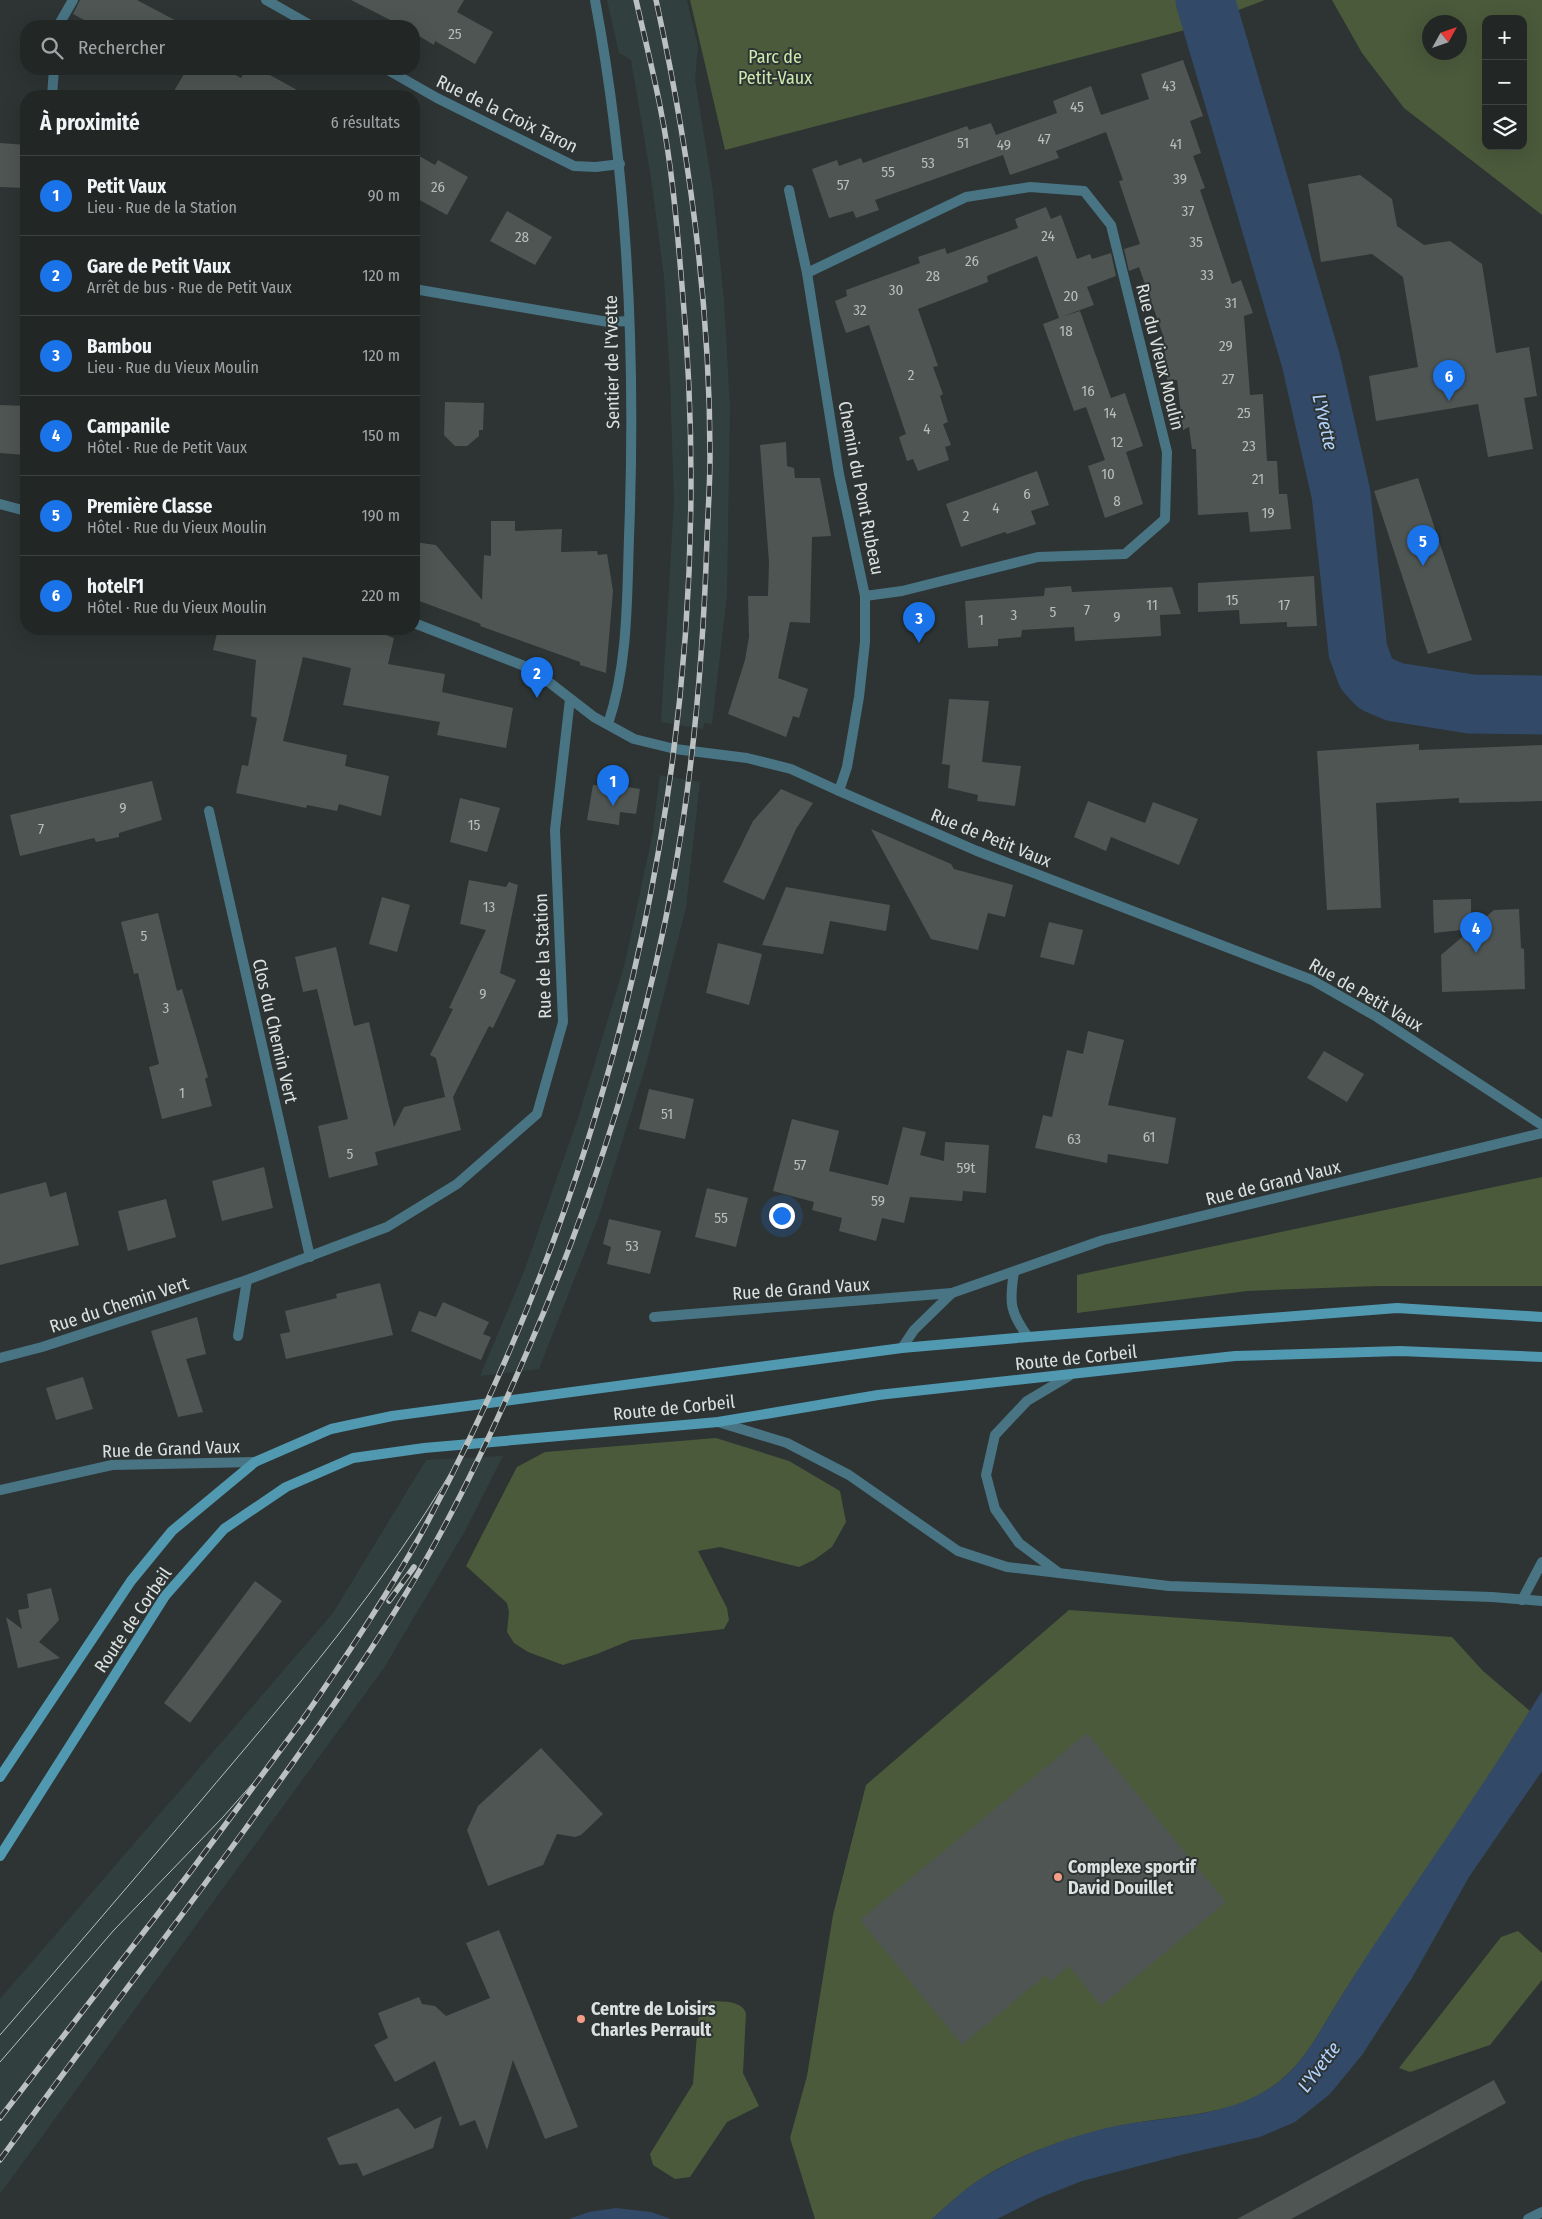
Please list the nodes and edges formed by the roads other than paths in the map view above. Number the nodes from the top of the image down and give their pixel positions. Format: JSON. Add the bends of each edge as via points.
{"nodes":[{"id":1,"x":73,"y":0,"type":"edge"},
{"id":2,"x":266,"y":0,"type":"edge"},
{"id":3,"x":595,"y":0,"type":"edge"},
{"id":4,"x":61,"y":20,"type":"edge"},
{"id":5,"x":301,"y":20,"type":"edge"},
{"id":6,"x":54,"y":75,"type":"edge"},
{"id":7,"x":397,"y":75,"type":"edge"},
{"id":8,"x":52,"y":90,"type":"edge"},
{"id":9,"x":620,"y":164,"type":"junction"},
{"id":10,"x":789,"y":190,"type":"dead end"},
{"id":11,"x":807,"y":273,"type":"junction"},
{"id":12,"x":420,"y":290,"type":"edge"},
{"id":13,"x":629,"y":321,"type":"junction"},
{"id":14,"x":0,"y":504,"type":"edge"},
{"id":15,"x":20,"y":509,"type":"edge"},
{"id":16,"x":865,"y":596,"type":"junction"},
{"id":17,"x":420,"y":625,"type":"edge"},
{"id":18,"x":570,"y":699,"type":"junction"},
{"id":19,"x":608,"y":724,"type":"junction"},
{"id":20,"x":838,"y":792,"type":"junction"},
{"id":21,"x":209,"y":812,"type":"dead end"},
{"id":22,"x":1542,"y":1124,"type":"edge"},
{"id":23,"x":1542,"y":1133,"type":"edge"},
{"id":24,"x":310,"y":1257,"type":"junction"},
{"id":25,"x":1014,"y":1272,"type":"junction"},
{"id":26,"x":247,"y":1280,"type":"junction"},
{"id":27,"x":952,"y":1294,"type":"junction"},
{"id":28,"x":654,"y":1317,"type":"dead end"},
{"id":29,"x":1542,"y":1317,"type":"edge"},
{"id":30,"x":238,"y":1336,"type":"dead end"},
{"id":31,"x":1028,"y":1337,"type":"junction"},
{"id":32,"x":902,"y":1348,"type":"junction"},
{"id":33,"x":1542,"y":1357,"type":"edge"},
{"id":34,"x":0,"y":1358,"type":"edge"},
{"id":35,"x":1069,"y":1376,"type":"junction"},
{"id":36,"x":718,"y":1422,"type":"junction"},
{"id":37,"x":255,"y":1462,"type":"junction"},
{"id":38,"x":0,"y":1490,"type":"edge"},
{"id":39,"x":1542,"y":1562,"type":"edge"},
{"id":40,"x":1060,"y":1574,"type":"junction"},
{"id":41,"x":1522,"y":1600,"type":"junction"},
{"id":42,"x":1542,"y":1601,"type":"edge"},
{"id":43,"x":0,"y":1777,"type":"edge"},
{"id":44,"x":0,"y":1856,"type":"edge"},
{"id":45,"x":1542,"y":2212,"type":"edge"},
{"id":46,"x":1528,"y":2219,"type":"edge"}],
"edges":[{"from":1,"to":4,"type":"street"},
{"from":2,"to":5,"type":"street"},
{"from":3,"to":9,"type":"street","name":"Sentier de l'Yvette"},
{"from":6,"to":8,"type":"street"},
{"from":7,"to":9,"type":"street","name":"Rue de la Croix Taron","via":[[568,164],[596,167]]},
{"from":9,"to":13,"type":"street","name":"Sentier de l'Yvette"},
{"from":10,"to":11,"type":"street","name":"Chemin du Pont Rubeau"},
{"from":11,"to":16,"type":"street","name":"Chemin du Pont Rubeau","via":[[839,474]]},
{"from":11,"to":16,"type":"street","name":"Rue du Vieux Moulin","via":[[966,197],[1030,187],[1084,191],[1111,225],[1167,452],[1165,519],[1125,554],[1038,557],[902,592]]},
{"from":12,"to":13,"type":"street","via":[[608,322]]},
{"from":13,"to":19,"type":"street","name":"Sentier de l'Yvette","via":[[630,497],[626,610],[618,693]]},
{"from":14,"to":15,"type":"street"},
{"from":16,"to":20,"type":"street","name":"Chemin du Pont Rubeau","via":[[865,642],[859,697],[847,767]]},
{"from":17,"to":18,"type":"street","name":"Rue de Petit Vaux","via":[[532,669]]},
{"from":18,"to":19,"type":"street","name":"Rue de Petit Vaux"},
{"from":18,"to":24,"type":"street","name":"Rue de la Station","via":[[555,830],[562,1022],[538,1114],[458,1184],[387,1227]]},
{"from":19,"to":20,"type":"street","name":"Rue de Petit Vaux","via":[[648,744],[747,758],[791,769]]},
{"from":20,"to":22,"type":"street","name":"Rue de Petit Vaux","via":[[977,851],[1312,980],[1377,1017]]},
{"from":21,"to":24,"type":"street","name":"Clos du Chemin Vert"},
{"from":23,"to":25,"type":"street","name":"Rue de Grand Vaux","via":[[1103,1240]]},
{"from":24,"to":26,"type":"street","name":"Rue de la Station"},
{"from":25,"to":27,"type":"street","name":"Rue de Grand Vaux"},
{"from":25,"to":31,"type":"street","via":[[1010,1296],[1015,1318]]},
{"from":26,"to":30,"type":"street"},
{"from":26,"to":34,"type":"street","name":"Rue du Chemin Vert"},
{"from":27,"to":28,"type":"street","name":"Rue de Grand Vaux"},
{"from":27,"to":32,"type":"street","name":"Rue de Grand Vaux","via":[[914,1330]]},
{"from":29,"to":31,"type":"main road","name":"Route de Corbeil","via":[[1397,1308]]},
{"from":31,"to":32,"type":"main road","name":"Route de Corbeil"},
{"from":32,"to":37,"type":"main road","name":"Route de Corbeil","via":[[392,1416],[331,1429]]},
{"from":33,"to":35,"type":"main road","name":"Route de Corbeil","via":[[1400,1351],[1235,1356]]},
{"from":35,"to":36,"type":"main road","name":"Route de Corbeil","via":[[878,1395]]},
{"from":35,"to":40,"type":"street","via":[[1027,1401],[995,1435],[986,1475],[995,1509],[1019,1543]]},
{"from":36,"to":40,"type":"street","via":[[787,1443],[849,1476],[958,1551],[1007,1567]]},
{"from":36,"to":44,"type":"main road","name":"Route de Corbeil","via":[[424,1448],[353,1458],[286,1487],[224,1529],[165,1596]]},
{"from":37,"to":38,"type":"street","name":"Rue de Grand Vaux","via":[[112,1465]]},
{"from":37,"to":43,"type":"main road","name":"Route de Corbeil","via":[[172,1531],[143,1567]]},
{"from":39,"to":41,"type":"street"},
{"from":40,"to":41,"type":"street","via":[[1170,1586]]},
{"from":41,"to":42,"type":"street"},
{"from":45,"to":46,"type":"street"}]}
